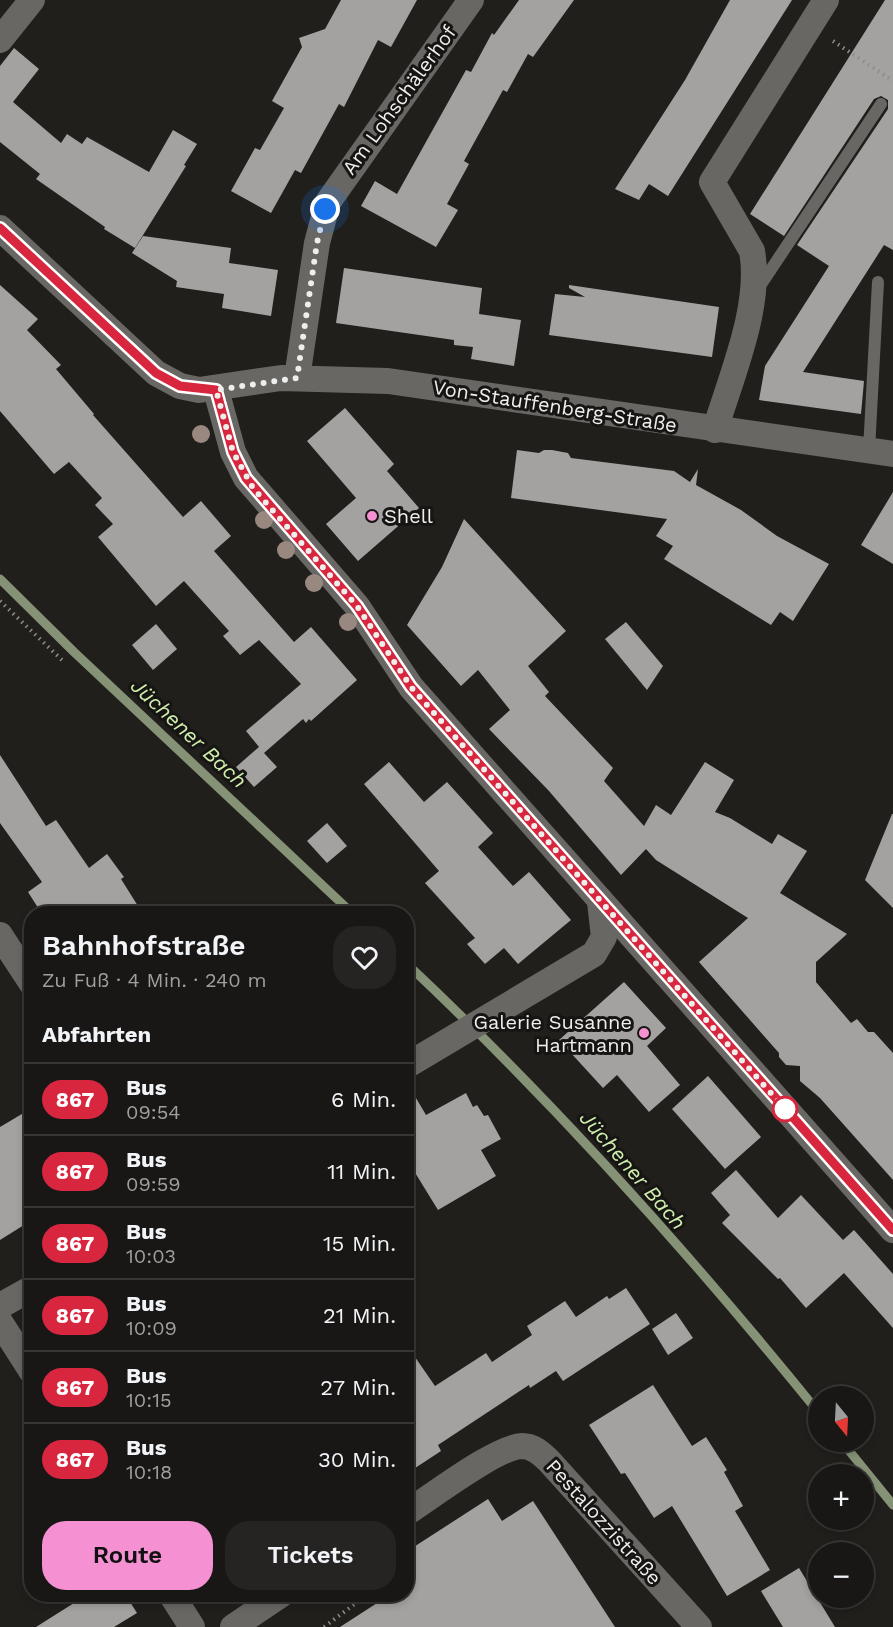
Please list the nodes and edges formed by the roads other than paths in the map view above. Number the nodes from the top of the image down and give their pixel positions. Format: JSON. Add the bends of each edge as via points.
{"nodes":[{"id":1,"x":32,"y":0,"type":"edge"},
{"id":2,"x":471,"y":0,"type":"edge"},
{"id":3,"x":826,"y":0,"type":"edge"},
{"id":4,"x":0,"y":40,"type":"edge"},
{"id":5,"x":881,"y":104,"type":"dead end"},
{"id":6,"x":0,"y":228,"type":"edge"},
{"id":7,"x":878,"y":282,"type":"dead end"},
{"id":8,"x":752,"y":297,"type":"junction"},
{"id":9,"x":297,"y":378,"type":"junction"},
{"id":10,"x":216,"y":390,"type":"junction"},
{"id":11,"x":715,"y":430,"type":"junction"},
{"id":12,"x":881,"y":452,"type":"edge"},
{"id":13,"x":600,"y":902,"type":"junction"},
{"id":14,"x":0,"y":935,"type":"edge"},
{"id":15,"x":24,"y":972,"type":"edge"},
{"id":16,"x":414,"y":1061,"type":"edge"},
{"id":17,"x":893,"y":1230,"type":"edge"},
{"id":18,"x":24,"y":1292,"type":"edge"},
{"id":19,"x":0,"y":1306,"type":"edge"},
{"id":20,"x":0,"y":1322,"type":"edge"},
{"id":21,"x":24,"y":1360,"type":"edge"},
{"id":22,"x":414,"y":1508,"type":"edge"},
{"id":23,"x":176,"y":1602,"type":"edge"},
{"id":24,"x":270,"y":1602,"type":"edge"},
{"id":25,"x":192,"y":1627,"type":"edge"},
{"id":26,"x":233,"y":1627,"type":"edge"},
{"id":27,"x":699,"y":1627,"type":"edge"}],
"edges":[{"from":1,"to":4,"type":"street"},
{"from":2,"to":9,"type":"street","name":"Am Lohschälerhof","via":[[328,202],[317,243]]},
{"from":3,"to":8,"type":"street","via":[[712,182],[752,251]]},
{"from":5,"to":8,"type":"lane"},
{"from":6,"to":10,"type":"street","name":"Von-Stauffenberg-Straße","via":[[156,373],[180,386]]},
{"from":7,"to":12,"type":"lane"},
{"from":8,"to":11,"type":"street"},
{"from":9,"to":10,"type":"street","name":"Von-Stauffenberg-Straße"},
{"from":9,"to":11,"type":"street","name":"Von-Stauffenberg-Straße","via":[[387,381]]},
{"from":10,"to":13,"type":"street","via":[[233,452],[253,488],[357,606],[411,687]]},
{"from":11,"to":12,"type":"street","name":"Von-Stauffenberg-Straße"},
{"from":13,"to":16,"type":"street","via":[[604,933],[597,951],[578,966]]},
{"from":13,"to":17,"type":"street"},
{"from":14,"to":15,"type":"street"},
{"from":18,"to":19,"type":"street"},
{"from":20,"to":21,"type":"street"},
{"from":22,"to":27,"type":"street","name":"Pestalozzistraße","via":[[495,1455],[518,1446],[532,1447]]},
{"from":23,"to":25,"type":"street"},
{"from":24,"to":26,"type":"street"}]}
